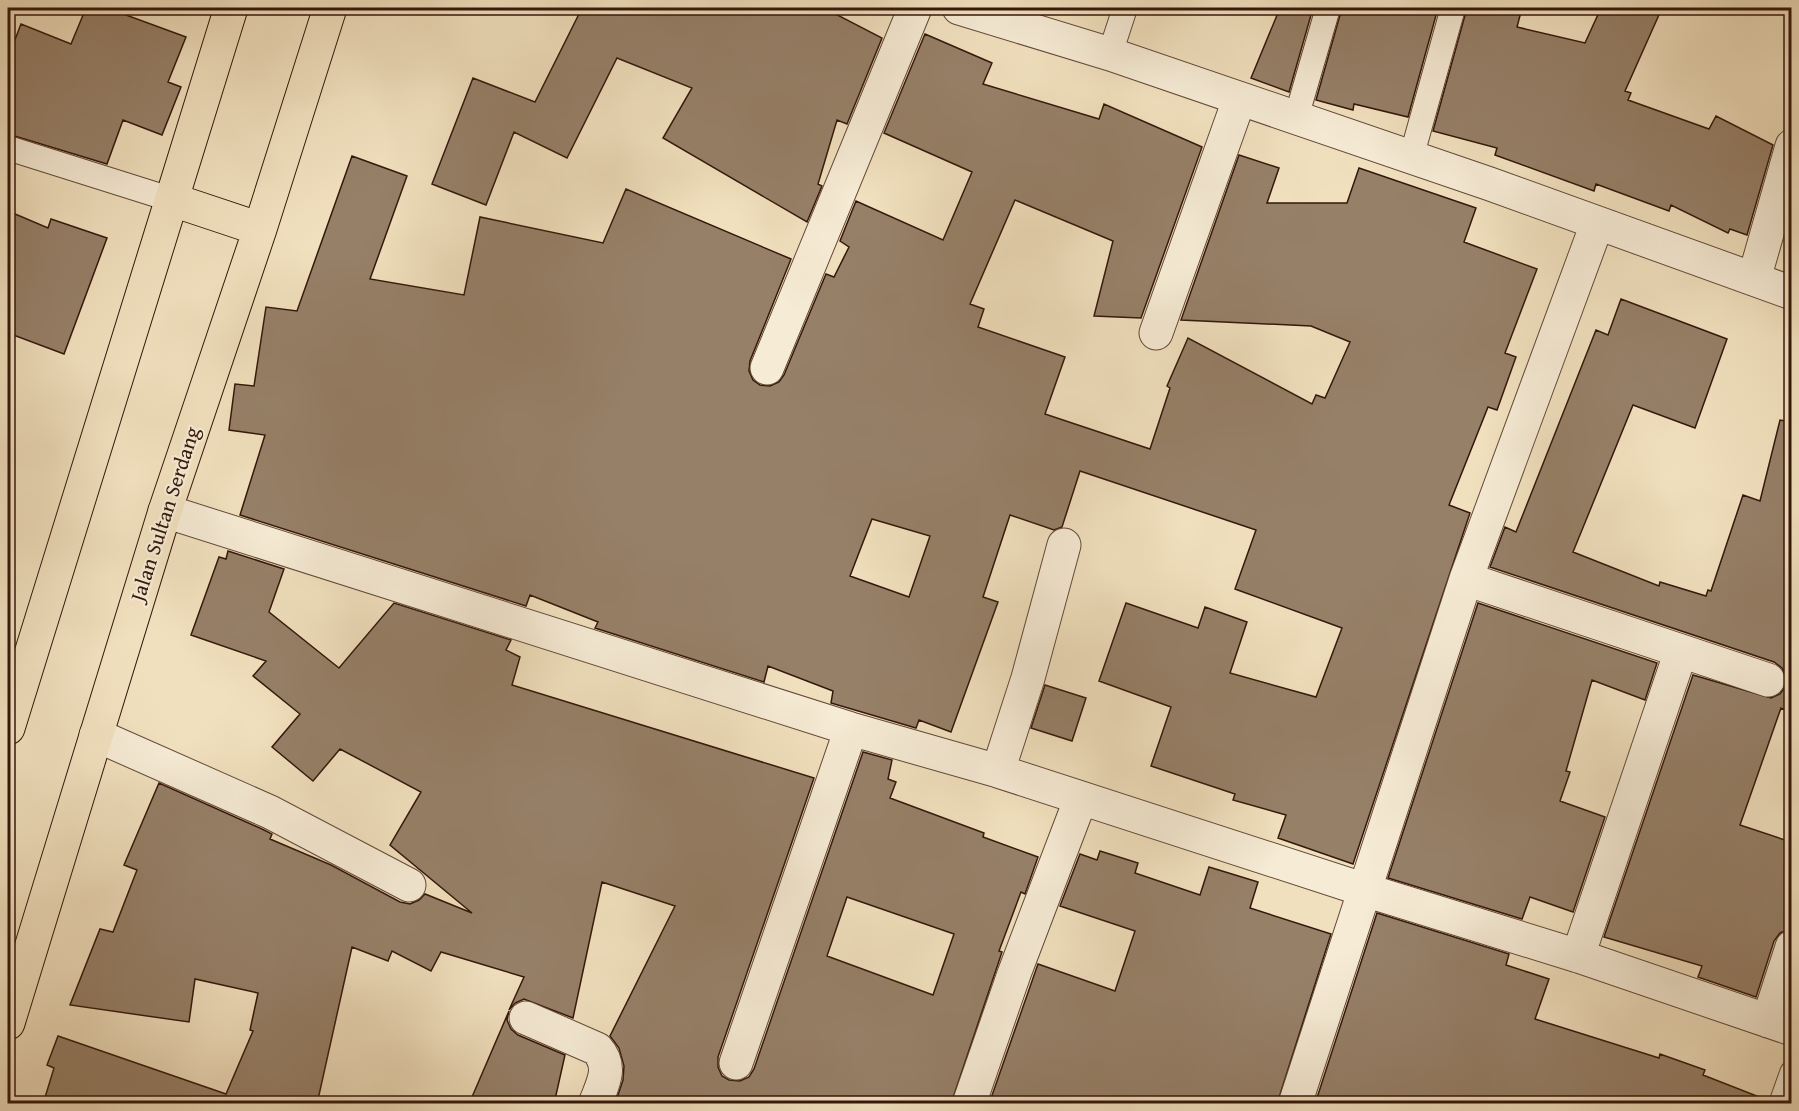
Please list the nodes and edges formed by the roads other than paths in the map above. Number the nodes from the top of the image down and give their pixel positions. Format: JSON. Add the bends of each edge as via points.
{"nodes":[{"id":1,"x":231,"y":8,"type":"edge"},
{"id":2,"x":330,"y":8,"type":"edge"},
{"id":3,"x":915,"y":8,"type":"edge"},
{"id":4,"x":959,"y":8,"type":"edge"},
{"id":5,"x":1125,"y":8,"type":"edge"},
{"id":6,"x":1328,"y":8,"type":"edge"},
{"id":7,"x":1453,"y":8,"type":"edge"},
{"id":8,"x":1110,"y":54,"type":"junction"},
{"id":9,"x":1239,"y":100,"type":"junction"},
{"id":10,"x":1296,"y":118,"type":"junction"},
{"id":11,"x":1791,"y":146,"type":"edge"},
{"id":12,"x":8,"y":148,"type":"edge"},
{"id":13,"x":1411,"y":158,"type":"junction"},
{"id":14,"x":173,"y":200,"type":"junction"},
{"id":15,"x":1597,"y":224,"type":"junction"},
{"id":16,"x":260,"y":229,"type":"junction"},
{"id":17,"x":1754,"y":279,"type":"junction"},
{"id":18,"x":1791,"y":293,"type":"edge"},
{"id":19,"x":1156,"y":333,"type":"dead end"},
{"id":20,"x":767,"y":368,"type":"dead end"},
{"id":21,"x":165,"y":511,"type":"junction"},
{"id":22,"x":1064,"y":545,"type":"dead end"},
{"id":23,"x":1466,"y":579,"type":"junction"},
{"id":24,"x":1681,"y":651,"type":"junction"},
{"id":25,"x":1768,"y":680,"type":"dead end"},
{"id":26,"x":8,"y":728,"type":"edge"},
{"id":27,"x":850,"y":729,"type":"junction"},
{"id":28,"x":96,"y":735,"type":"junction"},
{"id":29,"x":998,"y":771,"type":"junction"},
{"id":30,"x":1081,"y":798,"type":"junction"},
{"id":31,"x":409,"y":885,"type":"dead end"},
{"id":32,"x":1365,"y":890,"type":"junction"},
{"id":33,"x":1791,"y":947,"type":"edge"},
{"id":34,"x":1578,"y":956,"type":"junction"},
{"id":35,"x":526,"y":1018,"type":"dead end"},
{"id":36,"x":8,"y":1023,"type":"edge"},
{"id":37,"x":1780,"y":1025,"type":"edge"},
{"id":38,"x":736,"y":1063,"type":"dead end"},
{"id":39,"x":1791,"y":1073,"type":"edge"},
{"id":40,"x":595,"y":1104,"type":"edge"},
{"id":41,"x":969,"y":1104,"type":"edge"},
{"id":42,"x":1295,"y":1104,"type":"edge"},
{"id":43,"x":1781,"y":1104,"type":"edge"}],
"edges":[{"from":1,"to":14,"type":"highway"},
{"from":2,"to":16,"type":"highway","name":"Jalan Sultan Serdang"},
{"from":3,"to":20,"type":"street"},
{"from":4,"to":8,"type":"street"},
{"from":5,"to":8,"type":"lane"},
{"from":6,"to":10,"type":"lane"},
{"from":7,"to":13,"type":"lane"},
{"from":8,"to":9,"type":"street"},
{"from":9,"to":10,"type":"street"},
{"from":9,"to":19,"type":"street"},
{"from":10,"to":13,"type":"street"},
{"from":11,"to":17,"type":"street"},
{"from":12,"to":14,"type":"lane"},
{"from":13,"to":15,"type":"street"},
{"from":14,"to":16,"type":"highway"},
{"from":14,"to":26,"type":"highway"},
{"from":15,"to":17,"type":"street"},
{"from":15,"to":23,"type":"street"},
{"from":16,"to":21,"type":"highway","name":"Jalan Sultan Serdang"},
{"from":17,"to":18,"type":"street"},
{"from":21,"to":27,"type":"street"},
{"from":21,"to":28,"type":"highway","name":"Jalan Sultan Serdang"},
{"from":22,"to":29,"type":"street"},
{"from":23,"to":24,"type":"street"},
{"from":23,"to":32,"type":"street"},
{"from":24,"to":25,"type":"street"},
{"from":24,"to":34,"type":"street"},
{"from":27,"to":29,"type":"street"},
{"from":27,"to":38,"type":"street"},
{"from":28,"to":31,"type":"street","via":[[270,812]]},
{"from":28,"to":36,"type":"highway","name":"Jalan Sultan Serdang"},
{"from":29,"to":30,"type":"street"},
{"from":30,"to":32,"type":"street"},
{"from":30,"to":41,"type":"street"},
{"from":32,"to":34,"type":"street"},
{"from":32,"to":42,"type":"street"},
{"from":33,"to":37,"type":"street"},
{"from":34,"to":37,"type":"street"},
{"from":35,"to":40,"type":"street","via":[[597,1049],[606,1058],[607,1069]]},
{"from":39,"to":43,"type":"lane"}]}
